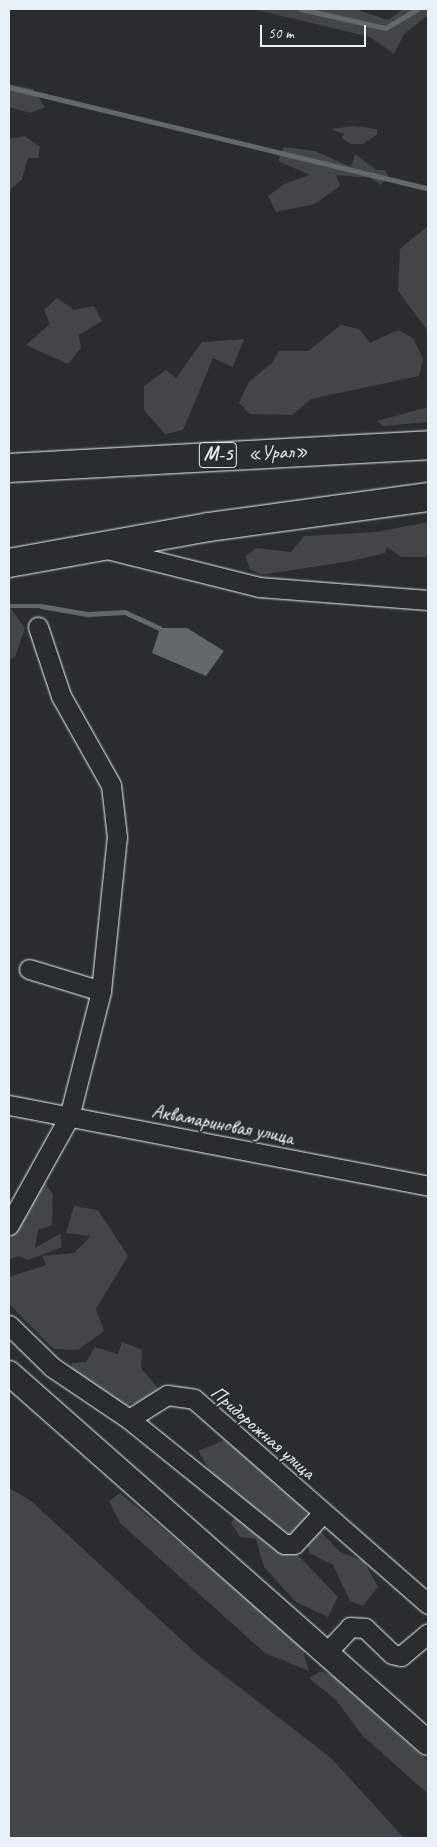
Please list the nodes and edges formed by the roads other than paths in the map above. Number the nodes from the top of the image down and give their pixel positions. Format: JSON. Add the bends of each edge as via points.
{"nodes":[{"id":1,"x":428,"y":445,"type":"edge"},
{"id":2,"x":9,"y":468,"type":"edge"},
{"id":3,"x":428,"y":498,"type":"edge"},
{"id":4,"x":96,"y":546,"type":"junction"},
{"id":5,"x":14,"y":561,"type":"edge"},
{"id":6,"x":428,"y":600,"type":"edge"},
{"id":7,"x":38,"y":627,"type":"dead end"},
{"id":8,"x":29,"y":969,"type":"dead end"},
{"id":9,"x":100,"y":992,"type":"junction"},
{"id":10,"x":9,"y":1104,"type":"edge"},
{"id":11,"x":69,"y":1117,"type":"junction"},
{"id":12,"x":428,"y":1186,"type":"edge"},
{"id":13,"x":9,"y":1225,"type":"edge"},
{"id":14,"x":9,"y":1326,"type":"edge"},
{"id":15,"x":9,"y":1373,"type":"edge"},
{"id":16,"x":129,"y":1419,"type":"junction"},
{"id":17,"x":322,"y":1514,"type":"junction"},
{"id":18,"x":428,"y":1604,"type":"edge"},
{"id":19,"x":428,"y":1633,"type":"edge"},
{"id":20,"x":327,"y":1652,"type":"junction"},
{"id":21,"x":428,"y":1743,"type":"edge"}],
"edges":[{"from":1,"to":2,"type":"highway","name":"«Урал»","number":"М-5"},
{"from":3,"to":4,"type":"highway"},
{"from":4,"to":5,"type":"highway"},
{"from":4,"to":6,"type":"street","via":[[259,587]]},
{"from":7,"to":9,"type":"street","via":[[61,696],[111,785],[116,870]]},
{"from":8,"to":9,"type":"street"},
{"from":9,"to":11,"type":"street"},
{"from":10,"to":11,"type":"street","name":"Аквамариновая улица"},
{"from":11,"to":12,"type":"street","name":"Аквамариновая улица"},
{"from":11,"to":13,"type":"street"},
{"from":14,"to":16,"type":"street","via":[[52,1367]]},
{"from":15,"to":20,"type":"main road"},
{"from":16,"to":17,"type":"street","name":"Придорожная улица","via":[[167,1395],[194,1399]]},
{"from":16,"to":17,"type":"street","via":[[284,1544],[294,1544]]},
{"from":17,"to":18,"type":"street","name":"Придорожная улица"},
{"from":19,"to":20,"type":"street","via":[[401,1656],[392,1654],[365,1628],[350,1627]]},
{"from":20,"to":21,"type":"main road"}]}
